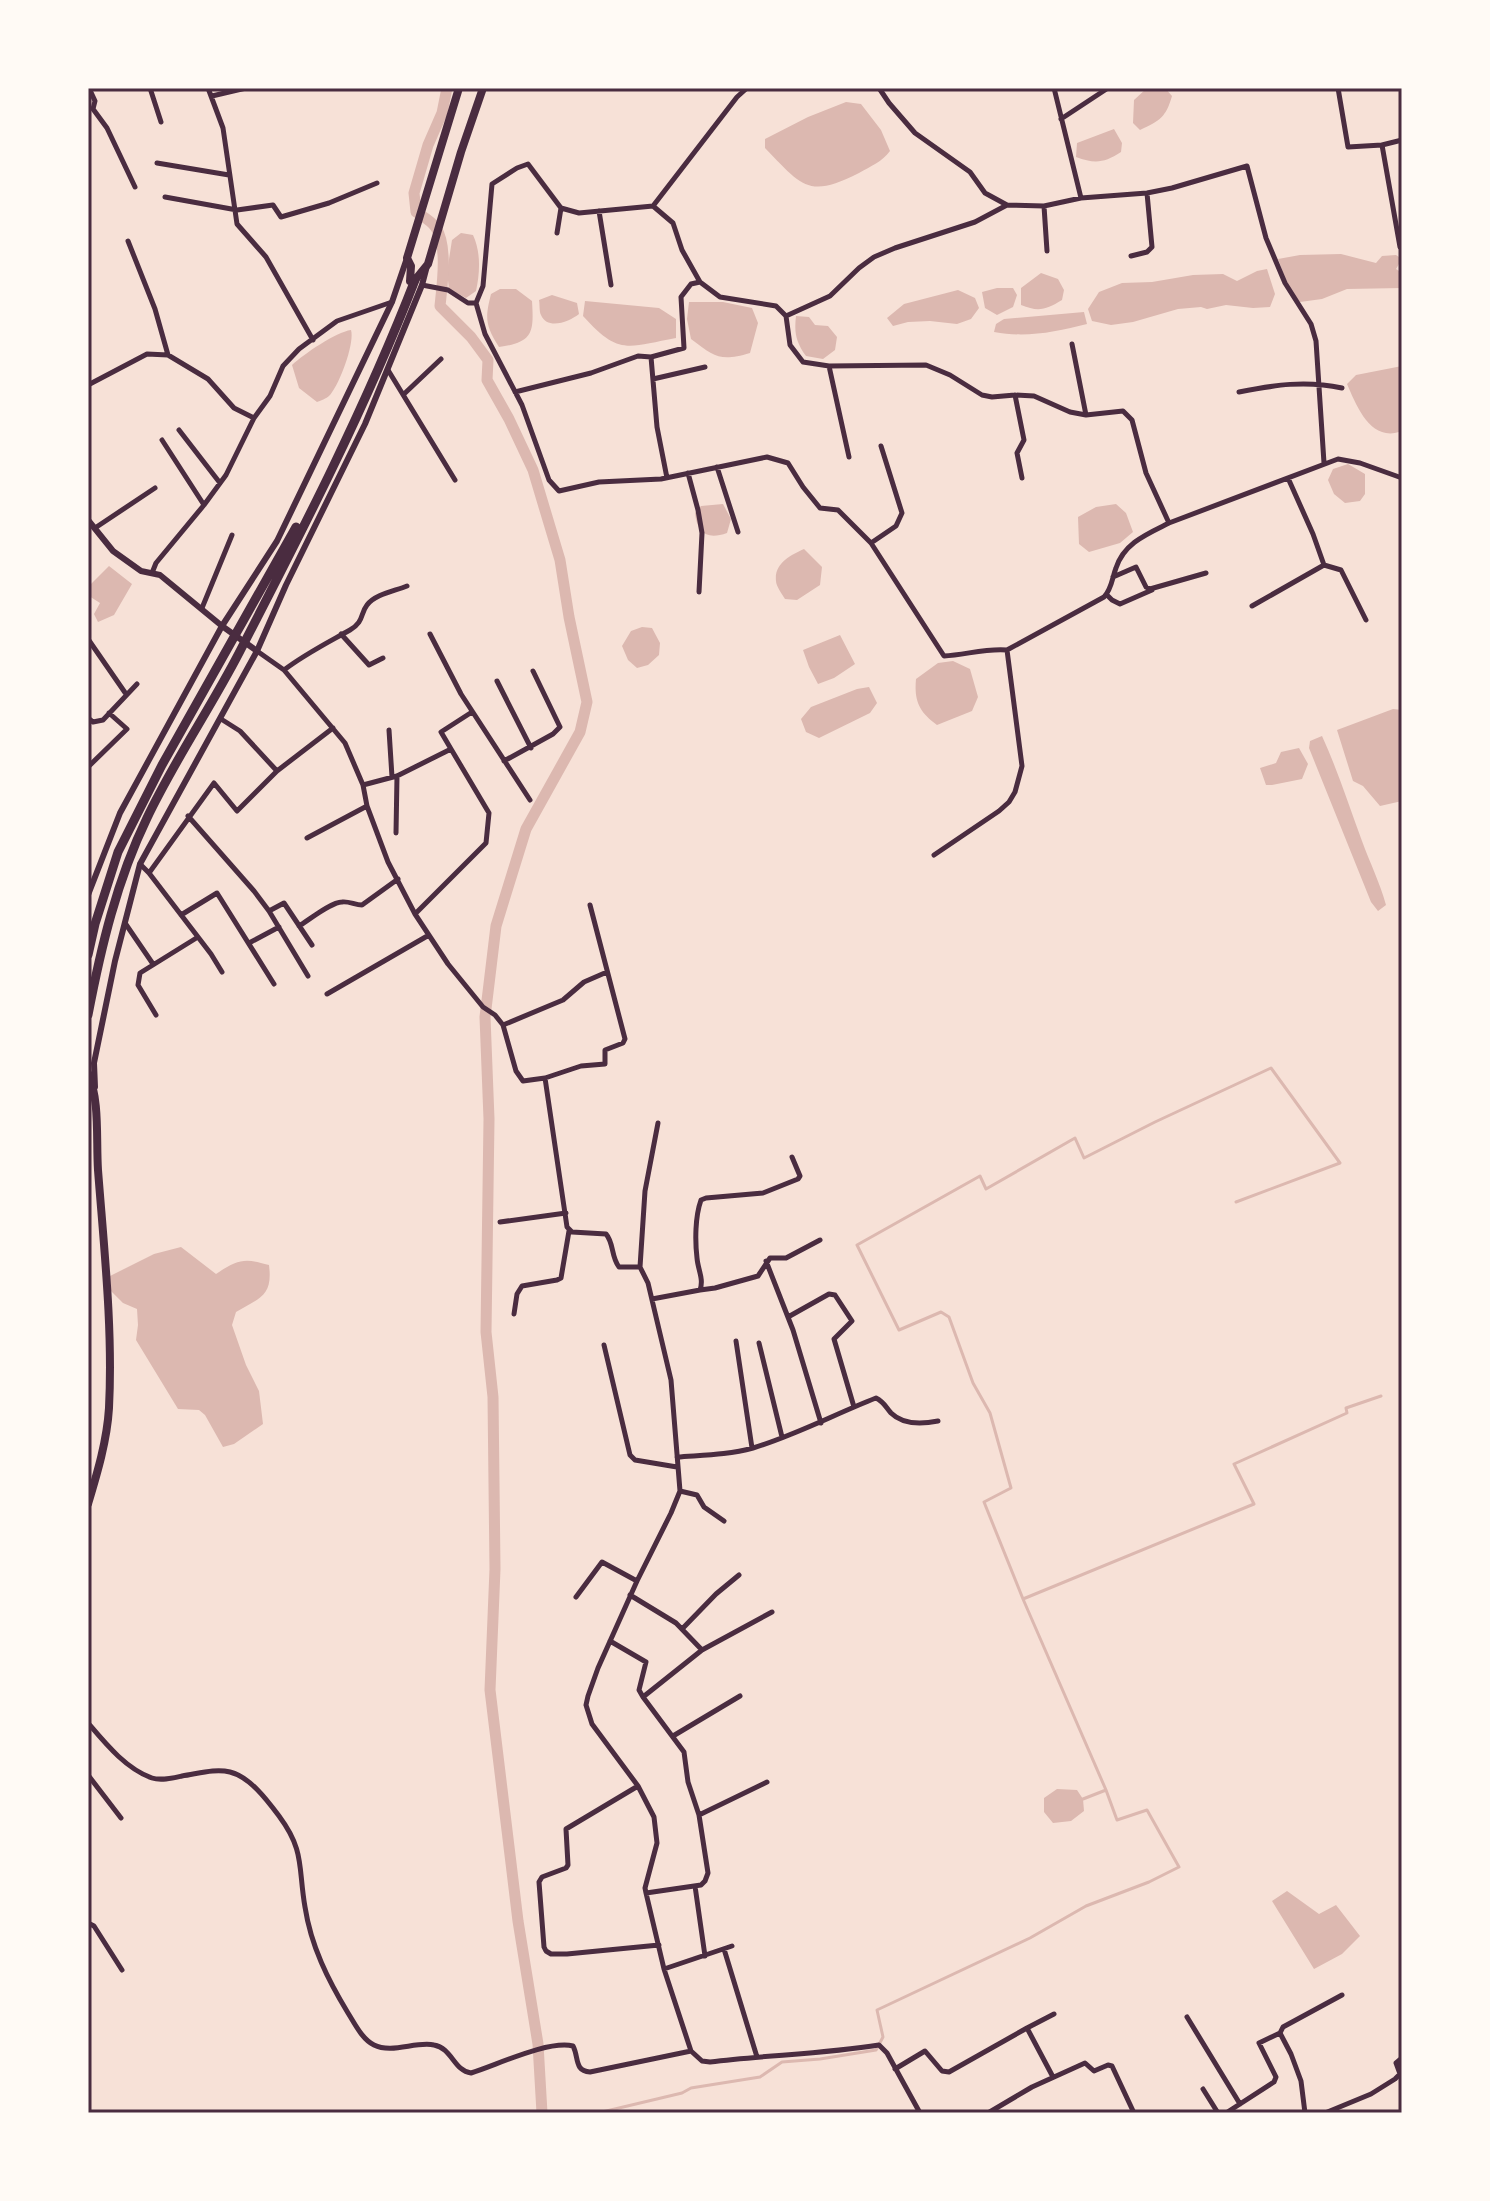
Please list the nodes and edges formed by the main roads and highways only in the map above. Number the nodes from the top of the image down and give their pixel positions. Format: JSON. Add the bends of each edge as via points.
{"nodes":[{"id":1,"x":459,"y":88,"type":"edge"},
{"id":2,"x":483,"y":88,"type":"edge"},
{"id":3,"x":416,"y":282,"type":"junction"},
{"id":4,"x":88,"y":955,"type":"edge"},
{"id":5,"x":88,"y":1015,"type":"edge"},
{"id":6,"x":88,"y":1073,"type":"edge"},
{"id":7,"x":88,"y":1504,"type":"edge"}],
"edges":[{"from":1,"to":3,"type":"highway","via":[[407,258]]},
{"from":2,"to":3,"type":"highway","via":[[428,264]]},
{"from":3,"to":4,"type":"highway","via":[[294,530],[118,852]]},
{"from":3,"to":5,"type":"highway","via":[[358,417],[237,656],[147,818],[102,945]]},
{"from":6,"to":7,"type":"highway","via":[[95,1087],[109,1410]]}]}
